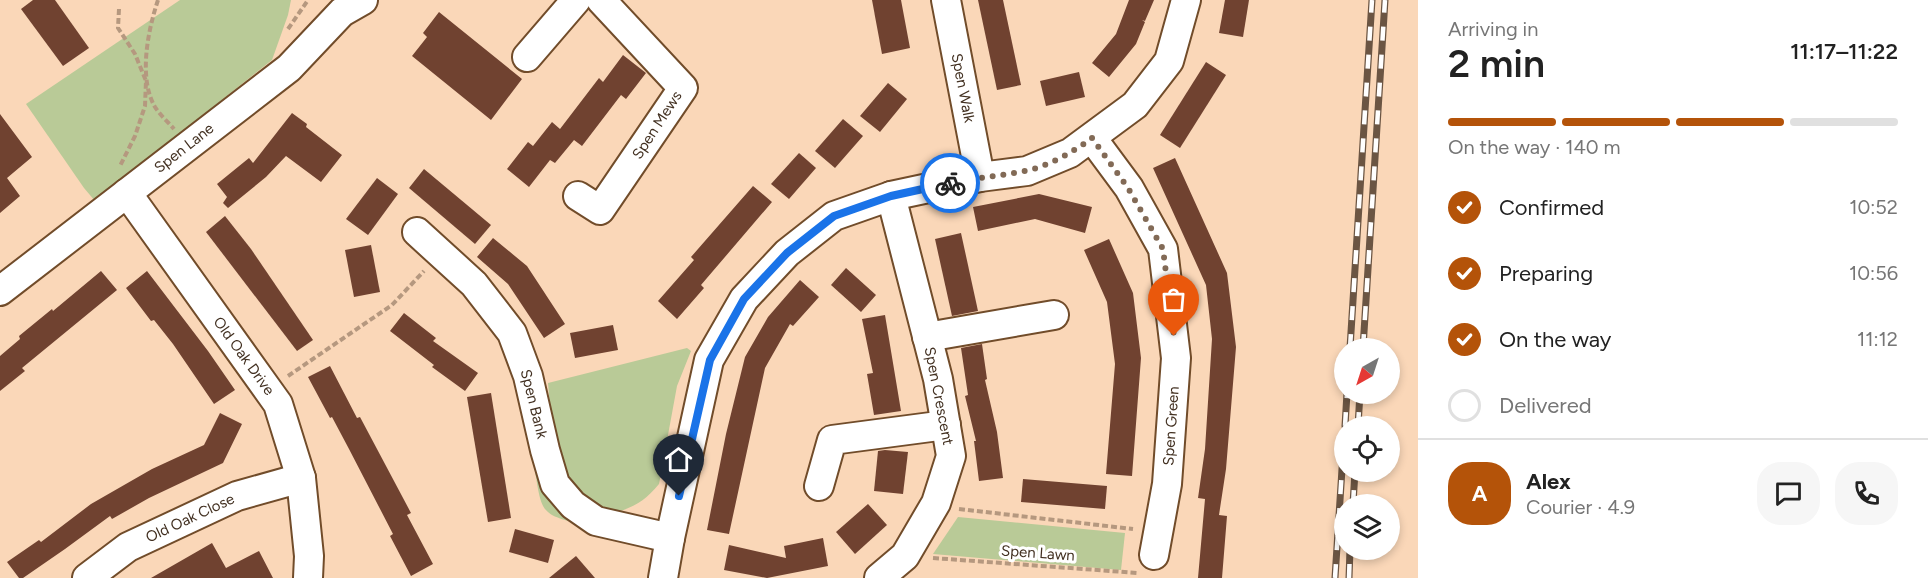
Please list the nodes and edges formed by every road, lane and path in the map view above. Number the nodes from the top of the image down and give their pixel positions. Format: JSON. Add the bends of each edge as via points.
{"nodes":[{"id":1,"x":159,"y":0,"type":"edge"},
{"id":2,"x":576,"y":0,"type":"edge"},
{"id":3,"x":601,"y":0,"type":"edge"},
{"id":4,"x":946,"y":0,"type":"edge"},
{"id":5,"x":1186,"y":0,"type":"edge"},
{"id":6,"x":346,"y":4,"type":"edge"},
{"id":7,"x":119,"y":9,"type":"dead end"},
{"id":8,"x":527,"y":57,"type":"dead end"},
{"id":9,"x":146,"y":81,"type":"junction"},
{"id":10,"x":174,"y":129,"type":"dead end"},
{"id":11,"x":1092,"y":138,"type":"junction"},
{"id":12,"x":980,"y":177,"type":"junction"},
{"id":13,"x":121,"y":184,"type":"junction"},
{"id":14,"x":578,"y":196,"type":"dead end"},
{"id":15,"x":891,"y":196,"type":"junction"},
{"id":16,"x":417,"y":232,"type":"dead end"},
{"id":17,"x":440,"y":253,"type":"junction"},
{"id":18,"x":0,"y":291,"type":"edge"},
{"id":19,"x":1054,"y":315,"type":"dead end"},
{"id":20,"x":927,"y":337,"type":"junction"},
{"id":21,"x":268,"y":390,"type":"junction"},
{"id":22,"x":946,"y":425,"type":"junction"},
{"id":23,"x":301,"y":478,"type":"junction"},
{"id":24,"x":819,"y":486,"type":"dead end"},
{"id":25,"x":934,"y":506,"type":"junction"},
{"id":26,"x":670,"y":538,"type":"junction"},
{"id":27,"x":1156,"y":543,"type":"junction"},
{"id":28,"x":905,"y":556,"type":"junction"},
{"id":29,"x":87,"y":578,"type":"edge"},
{"id":30,"x":308,"y":578,"type":"edge"},
{"id":31,"x":663,"y":578,"type":"edge"},
{"id":32,"x":879,"y":578,"type":"edge"}],
"edges":[{"from":1,"to":9,"type":"path","via":[[150,25]]},
{"from":2,"to":8,"type":"street"},
{"from":3,"to":14,"type":"street","name":"Spen Mews","via":[[683,88],[600,210]]},
{"from":4,"to":12,"type":"street","name":"Spen Walk"},
{"from":5,"to":11,"type":"street","via":[[1169,61],[1135,105]]},
{"from":6,"to":13,"type":"street","name":"Spen Lane","via":[[289,68]]},
{"from":7,"to":9,"type":"path","via":[[118,28]]},
{"from":9,"to":10,"type":"path","via":[[155,107]]},
{"from":9,"to":13,"type":"path","via":[[145,106]]},
{"from":11,"to":12,"type":"street","via":[[1070,153],[1027,171]]},
{"from":11,"to":27,"type":"street","name":"Spen Green","via":[[1128,188],[1163,249],[1176,358],[1170,454]]},
{"from":12,"to":15,"type":"street"},
{"from":13,"to":18,"type":"street","name":"Spen Lane"},
{"from":13,"to":21,"type":"street","name":"Old Oak Drive"},
{"from":15,"to":20,"type":"street","name":"Spen Crescent"},
{"from":15,"to":26,"type":"street","via":[[834,216],[787,253],[744,299],[710,360]]},
{"from":16,"to":17,"type":"street","name":"Spen Bank"},
{"from":17,"to":21,"type":"path","via":[[392,305]]},
{"from":17,"to":26,"type":"street","name":"Spen Bank","via":[[474,284],[512,333],[528,376],[555,484],[573,505],[596,521]]},
{"from":19,"to":20,"type":"street"},
{"from":20,"to":22,"type":"street","name":"Spen Crescent"},
{"from":21,"to":23,"type":"street","name":"Old Oak Drive","via":[[278,404]]},
{"from":22,"to":24,"type":"street","via":[[832,440]]},
{"from":22,"to":25,"type":"street","name":"Spen Crescent","via":[[951,456]]},
{"from":23,"to":29,"type":"street","name":"Old Oak Close","via":[[237,496],[128,546]]},
{"from":23,"to":30,"type":"street","name":"Old Oak Drive"},
{"from":25,"to":27,"type":"path"},
{"from":25,"to":28,"type":"street","name":"Spen Crescent"},
{"from":26,"to":31,"type":"street"},
{"from":27,"to":28,"type":"path","name":"Spen Lawn","via":[[1150,574]]},
{"from":28,"to":32,"type":"street","name":"Spen Crescent"}]}
